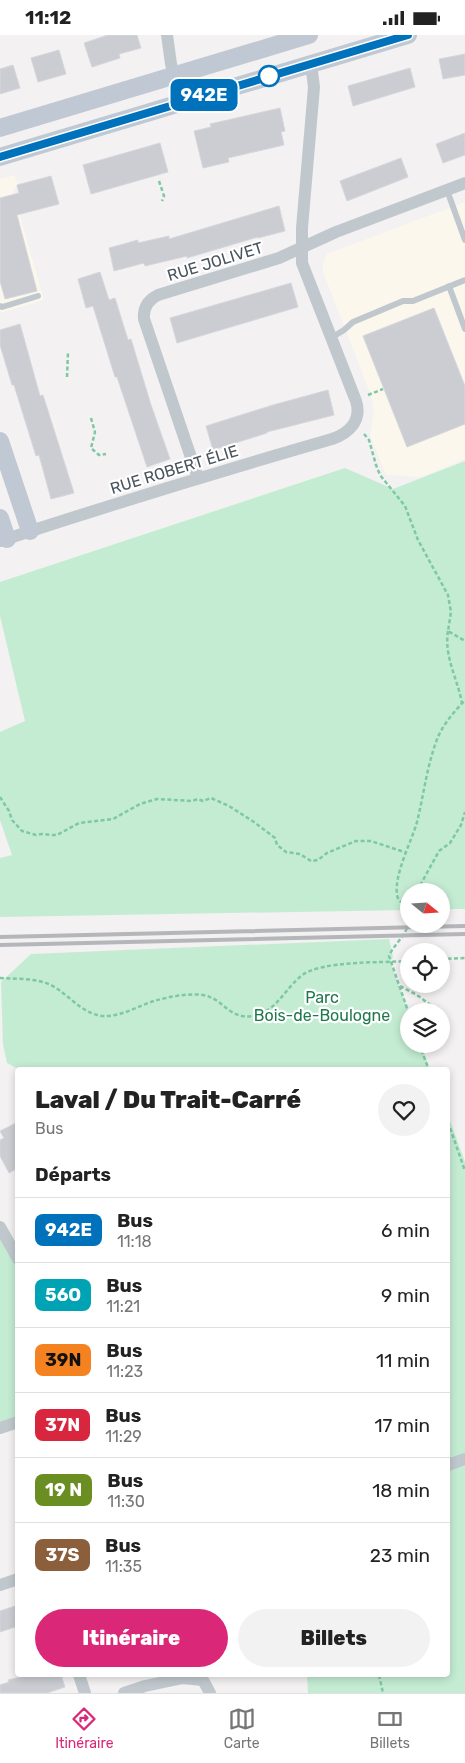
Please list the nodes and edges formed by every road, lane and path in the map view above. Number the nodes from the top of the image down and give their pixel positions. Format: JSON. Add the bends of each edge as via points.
{"nodes":[{"id":1,"x":167,"y":35,"type":"edge"},
{"id":2,"x":309,"y":35,"type":"edge"},
{"id":3,"x":408,"y":35,"type":"edge"},
{"id":4,"x":310,"y":64,"type":"junction"},
{"id":5,"x":173,"y":75,"type":"junction"},
{"id":6,"x":182,"y":102,"type":"junction"},
{"id":7,"x":0,"y":128,"type":"edge"},
{"id":8,"x":0,"y":157,"type":"edge"},
{"id":9,"x":160,"y":181,"type":"dead end"},
{"id":10,"x":465,"y":183,"type":"edge"},
{"id":11,"x":447,"y":190,"type":"junction"},
{"id":12,"x":162,"y":201,"type":"dead end"},
{"id":13,"x":465,"y":239,"type":"edge"},
{"id":14,"x":301,"y":247,"type":"junction"},
{"id":15,"x":465,"y":280,"type":"edge"},
{"id":16,"x":449,"y":286,"type":"junction"},
{"id":17,"x":38,"y":296,"type":"dead end"},
{"id":18,"x":0,"y":306,"type":"edge"},
{"id":19,"x":465,"y":329,"type":"edge"},
{"id":20,"x":331,"y":338,"type":"junction"},
{"id":21,"x":68,"y":353,"type":"dead end"},
{"id":22,"x":67,"y":377,"type":"dead end"},
{"id":23,"x":383,"y":389,"type":"dead end"},
{"id":24,"x":368,"y":395,"type":"dead end"},
{"id":25,"x":91,"y":418,"type":"dead end"},
{"id":26,"x":364,"y":434,"type":"dead end"},
{"id":27,"x":0,"y":441,"type":"edge"},
{"id":28,"x":106,"y":453,"type":"dead end"},
{"id":29,"x":198,"y":478,"type":"junction"},
{"id":30,"x":0,"y":518,"type":"edge"},
{"id":31,"x":30,"y":531,"type":"junction"},
{"id":32,"x":4,"y":540,"type":"edge"},
{"id":33,"x":448,"y":631,"type":"junction"},
{"id":34,"x":465,"y":641,"type":"edge"},
{"id":35,"x":465,"y":700,"type":"edge"},
{"id":36,"x":462,"y":703,"type":"junction"},
{"id":37,"x":0,"y":797,"type":"edge"},
{"id":38,"x":465,"y":812,"type":"edge"},
{"id":39,"x":407,"y":853,"type":"junction"},
{"id":40,"x":421,"y":883,"type":"edge"},
{"id":41,"x":400,"y":902,"type":"edge"},
{"id":42,"x":404,"y":933,"type":"edge"},
{"id":43,"x":465,"y":958,"type":"edge"},
{"id":44,"x":450,"y":959,"type":"edge"},
{"id":45,"x":400,"y":961,"type":"edge"},
{"id":46,"x":390,"y":962,"type":"junction"},
{"id":47,"x":0,"y":978,"type":"edge"},
{"id":48,"x":398,"y":986,"type":"junction"},
{"id":49,"x":405,"y":1003,"type":"edge"},
{"id":50,"x":428,"y":1003,"type":"edge"},
{"id":51,"x":422,"y":1053,"type":"edge"},
{"id":52,"x":428,"y":1067,"type":"edge"},
{"id":53,"x":450,"y":1128,"type":"edge"},
{"id":54,"x":465,"y":1171,"type":"edge"},
{"id":55,"x":0,"y":1227,"type":"edge"},
{"id":56,"x":15,"y":1254,"type":"edge"},
{"id":57,"x":15,"y":1423,"type":"edge"},
{"id":58,"x":0,"y":1429,"type":"edge"},
{"id":59,"x":465,"y":1459,"type":"edge"},
{"id":60,"x":450,"y":1464,"type":"edge"},
{"id":61,"x":15,"y":1580,"type":"edge"},
{"id":62,"x":0,"y":1585,"type":"edge"},
{"id":63,"x":80,"y":1677,"type":"edge"},
{"id":64,"x":379,"y":1677,"type":"edge"},
{"id":65,"x":85,"y":1693,"type":"edge"},
{"id":66,"x":124,"y":1693,"type":"edge"},
{"id":67,"x":210,"y":1693,"type":"edge"},
{"id":68,"x":383,"y":1693,"type":"edge"}],
"edges":[{"from":1,"to":5,"type":"street"},
{"from":2,"to":5,"type":"street"},
{"from":3,"to":4,"type":"street"},
{"from":4,"to":6,"type":"street"},
{"from":4,"to":14,"type":"street","via":[[314,87]]},
{"from":5,"to":6,"type":"street"},
{"from":5,"to":7,"type":"street"},
{"from":6,"to":8,"type":"street"},
{"from":9,"to":12,"type":"path"},
{"from":10,"to":11,"type":"street","name":"RUE JOLIVET"},
{"from":11,"to":13,"type":"lane"},
{"from":11,"to":14,"type":"street","name":"RUE JOLIVET"},
{"from":14,"to":20,"type":"street","via":[[304,270]]},
{"from":14,"to":29,"type":"street","name":"RUE JOLIVET","via":[[279,258],[155,297],[145,308],[146,326]]},
{"from":15,"to":16,"type":"lane"},
{"from":16,"to":19,"type":"lane"},
{"from":16,"to":20,"type":"lane","via":[[353,322]]},
{"from":17,"to":18,"type":"lane"},
{"from":20,"to":29,"type":"street","name":"RUE ROBERT ÉLIE","via":[[357,405],[358,413],[348,432],[337,438]]},
{"from":21,"to":22,"type":"path"},
{"from":23,"to":24,"type":"path"},
{"from":25,"to":28,"type":"path","via":[[95,432],[91,448],[99,455]]},
{"from":26,"to":33,"type":"path","via":[[380,475],[405,506],[418,540],[448,595],[451,612]]},
{"from":27,"to":31,"type":"street"},
{"from":29,"to":31,"type":"street","name":"RUE ROBERT ÉLIE"},
{"from":30,"to":32,"type":"street"},
{"from":31,"to":32,"type":"street","name":"RUE ROBERT ÉLIE"},
{"from":33,"to":34,"type":"path"},
{"from":33,"to":36,"type":"path","via":[[447,653]]},
{"from":35,"to":36,"type":"path"},
{"from":36,"to":39,"type":"path","via":[[438,735]]},
{"from":37,"to":39,"type":"path","via":[[16,826],[36,835],[57,835],[79,823],[113,819],[157,799],[202,801],[211,798],[254,822],[275,838],[286,852],[300,853],[311,861],[356,841],[371,841]]},
{"from":38,"to":40,"type":"path","via":[[450,843],[439,851]]},
{"from":39,"to":41,"type":"path","via":[[398,886]]},
{"from":42,"to":46,"type":"path","via":[[394,945]]},
{"from":43,"to":44,"type":"path"},
{"from":45,"to":46,"type":"path"},
{"from":46,"to":47,"type":"path","via":[[351,963],[313,969],[302,976],[270,1011],[253,1016],[229,1012],[216,1001],[196,995],[155,1001],[122,1013],[93,1015],[48,984]]},
{"from":46,"to":48,"type":"path"},
{"from":48,"to":49,"type":"path"},
{"from":48,"to":50,"type":"path"},
{"from":51,"to":52,"type":"path"},
{"from":53,"to":54,"type":"path"},
{"from":55,"to":56,"type":"street"},
{"from":57,"to":58,"type":"street"},
{"from":59,"to":60,"type":"street"},
{"from":61,"to":62,"type":"street"},
{"from":63,"to":65,"type":"street"},
{"from":64,"to":68,"type":"path"},
{"from":66,"to":67,"type":"street","via":[[183,1678],[203,1680]]}]}
